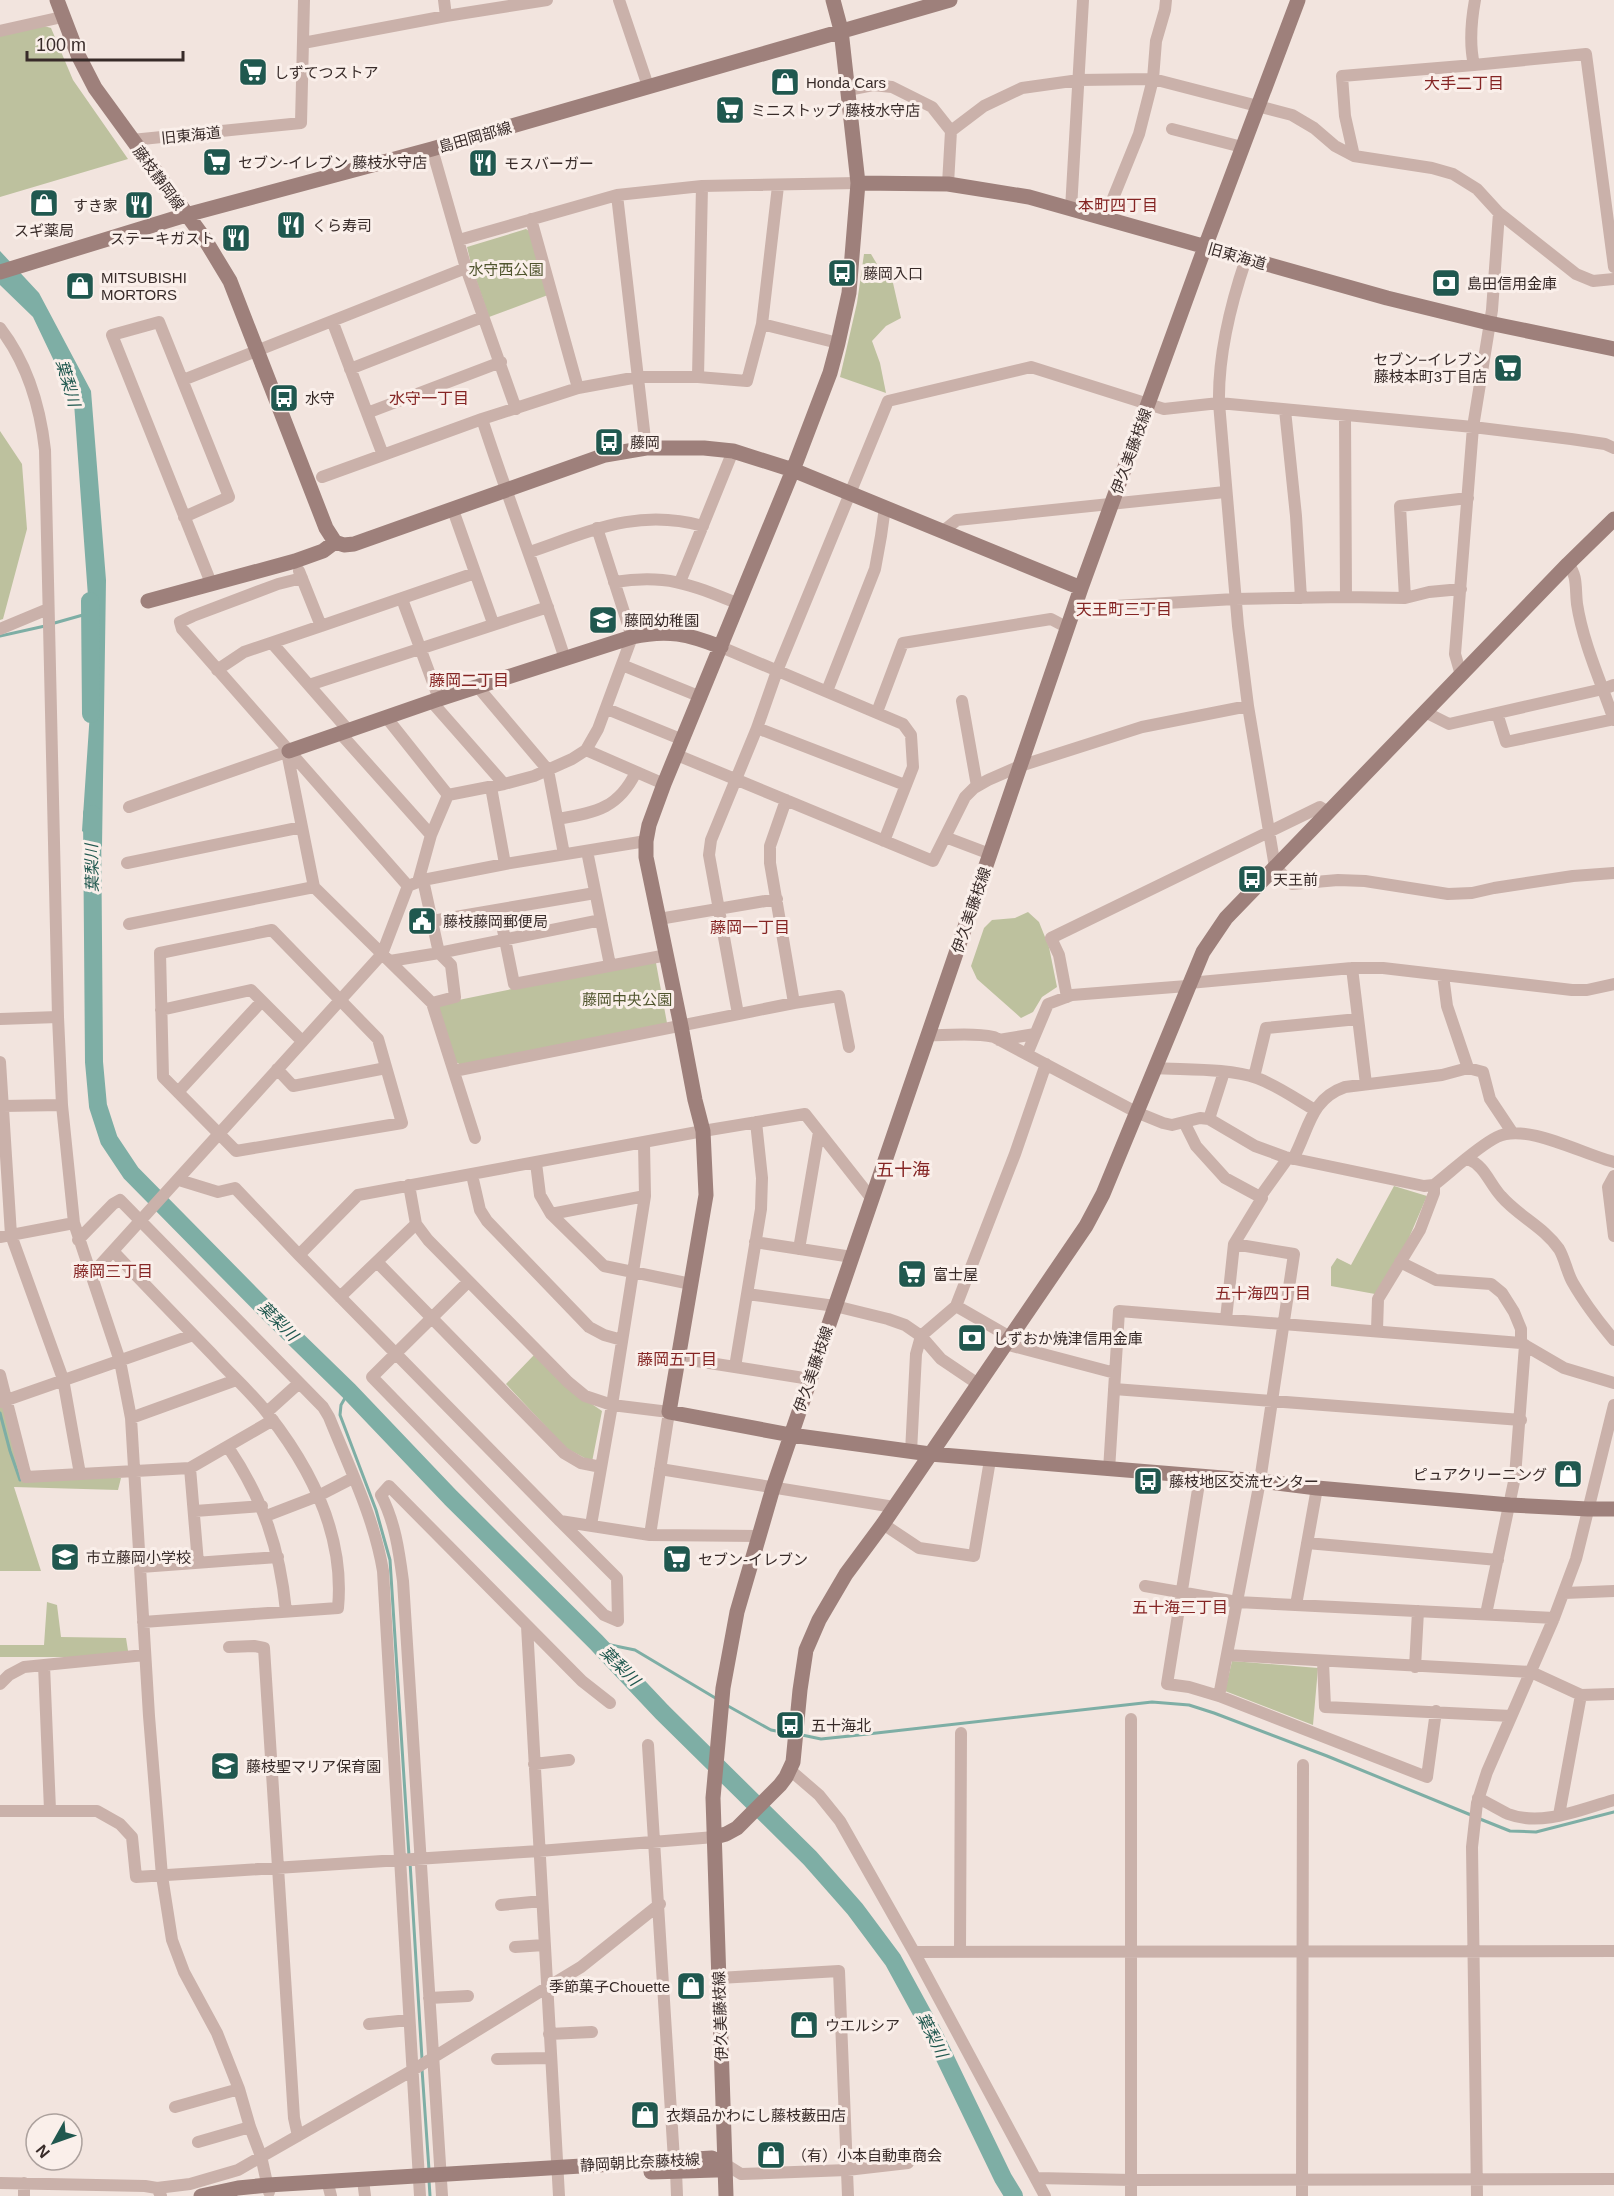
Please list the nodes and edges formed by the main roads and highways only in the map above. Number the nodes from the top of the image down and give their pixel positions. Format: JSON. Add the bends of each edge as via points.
{"nodes":[{"id":1,"x":57,"y":0,"type":"edge"},
{"id":2,"x":833,"y":0,"type":"edge"},
{"id":3,"x":950,"y":0,"type":"edge"},
{"id":4,"x":1298,"y":0,"type":"edge"},
{"id":5,"x":841,"y":30,"type":"junction"},
{"id":6,"x":858,"y":183,"type":"junction"},
{"id":7,"x":186,"y":215,"type":"junction"},
{"id":8,"x":1205,"y":247,"type":"junction"},
{"id":9,"x":0,"y":272,"type":"edge"},
{"id":10,"x":1614,"y":349,"type":"edge"},
{"id":11,"x":793,"y":470,"type":"junction"},
{"id":12,"x":1614,"y":519,"type":"edge"},
{"id":13,"x":335,"y":542,"type":"junction"},
{"id":14,"x":1081,"y":588,"type":"junction"},
{"id":15,"x":148,"y":601,"type":"dead end"},
{"id":16,"x":721,"y":647,"type":"junction"},
{"id":17,"x":288,"y":752,"type":"road end"},
{"id":18,"x":791,"y":1435,"type":"junction"},
{"id":19,"x":930,"y":1454,"type":"junction"},
{"id":20,"x":1614,"y":1509,"type":"edge"},
{"id":21,"x":715,"y":1837,"type":"junction"},
{"id":22,"x":725,"y":2164,"type":"junction"},
{"id":23,"x":442,"y":2184,"type":"edge"},
{"id":24,"x":419,"y":2185,"type":"edge"},
{"id":25,"x":269,"y":2188,"type":"junction"},
{"id":26,"x":364,"y":2188,"type":"edge"},
{"id":27,"x":330,"y":2192,"type":"edge"},
{"id":28,"x":201,"y":2196,"type":"edge"},
{"id":29,"x":228,"y":2196,"type":"edge"},
{"id":30,"x":726,"y":2196,"type":"edge"}],
"edges":[{"from":1,"to":7,"type":"main road","name":"藤枝静岡線","via":[[95,88]]},
{"from":2,"to":5,"type":"main road"},
{"from":3,"to":5,"type":"main road","name":"島田岡部線"},
{"from":4,"to":8,"type":"main road","name":"伊久美藤枝線"},
{"from":5,"to":6,"type":"main road"},
{"from":5,"to":7,"type":"main road","name":"島田岡部線","via":[[432,149]]},
{"from":6,"to":8,"type":"main road","name":"旧東海道","via":[[948,184],[1029,197]]},
{"from":6,"to":11,"type":"main road","via":[[849,293],[838,343]]},
{"from":7,"to":9,"type":"main road","name":"島田岡部線"},
{"from":7,"to":13,"type":"main road","name":"藤枝静岡線","via":[[230,281],[326,528]]},
{"from":8,"to":10,"type":"main road","name":"旧東海道","via":[[1387,298]]},
{"from":8,"to":14,"type":"main road","name":"伊久美藤枝線"},
{"from":11,"to":13,"type":"main road","via":[[733,451],[646,448],[605,455],[354,544]]},
{"from":11,"to":14,"type":"main road"},
{"from":11,"to":16,"type":"main road"},
{"from":12,"to":19,"type":"main road","via":[[1226,918],[1188,984],[1103,1194],[1086,1226]]},
{"from":13,"to":15,"type":"main road","via":[[295,561]]},
{"from":14,"to":18,"type":"main road","name":"伊久美藤枝線"},
{"from":16,"to":17,"type":"main road","via":[[678,633],[632,637]]},
{"from":16,"to":18,"type":"main road","via":[[664,784],[646,841],[702,1131],[706,1195],[669,1412]]},
{"from":18,"to":19,"type":"main road"},
{"from":18,"to":21,"type":"main road","name":"伊久美藤枝線","via":[[737,1612],[723,1688],[713,1798]]},
{"from":19,"to":20,"type":"main road","via":[[1510,1505]]},
{"from":19,"to":21,"type":"main road","via":[[846,1574],[809,1639],[790,1770],[737,1828]]},
{"from":21,"to":22,"type":"main road","name":"伊久美藤枝線"},
{"from":22,"to":23,"type":"main road","name":"静岡朝比奈藤枝線","via":[[716,2170],[675,2166],[558,2172]]},
{"from":22,"to":30,"type":"main road","name":"伊久美藤枝線"},
{"from":23,"to":24,"type":"main road","name":"静岡朝比奈藤枝線"},
{"from":24,"to":26,"type":"main road","name":"静岡朝比奈藤枝線"},
{"from":25,"to":26,"type":"main road","name":"静岡朝比奈藤枝線"},
{"from":25,"to":27,"type":"main road","name":"静岡朝比奈藤枝線"},
{"from":25,"to":28,"type":"main road","name":"静岡朝比奈藤枝線","via":[[238,2188]]},
{"from":25,"to":29,"type":"main road","name":"静岡朝比奈藤枝線"},
{"from":26,"to":27,"type":"main road","name":"静岡朝比奈藤枝線"}]}
